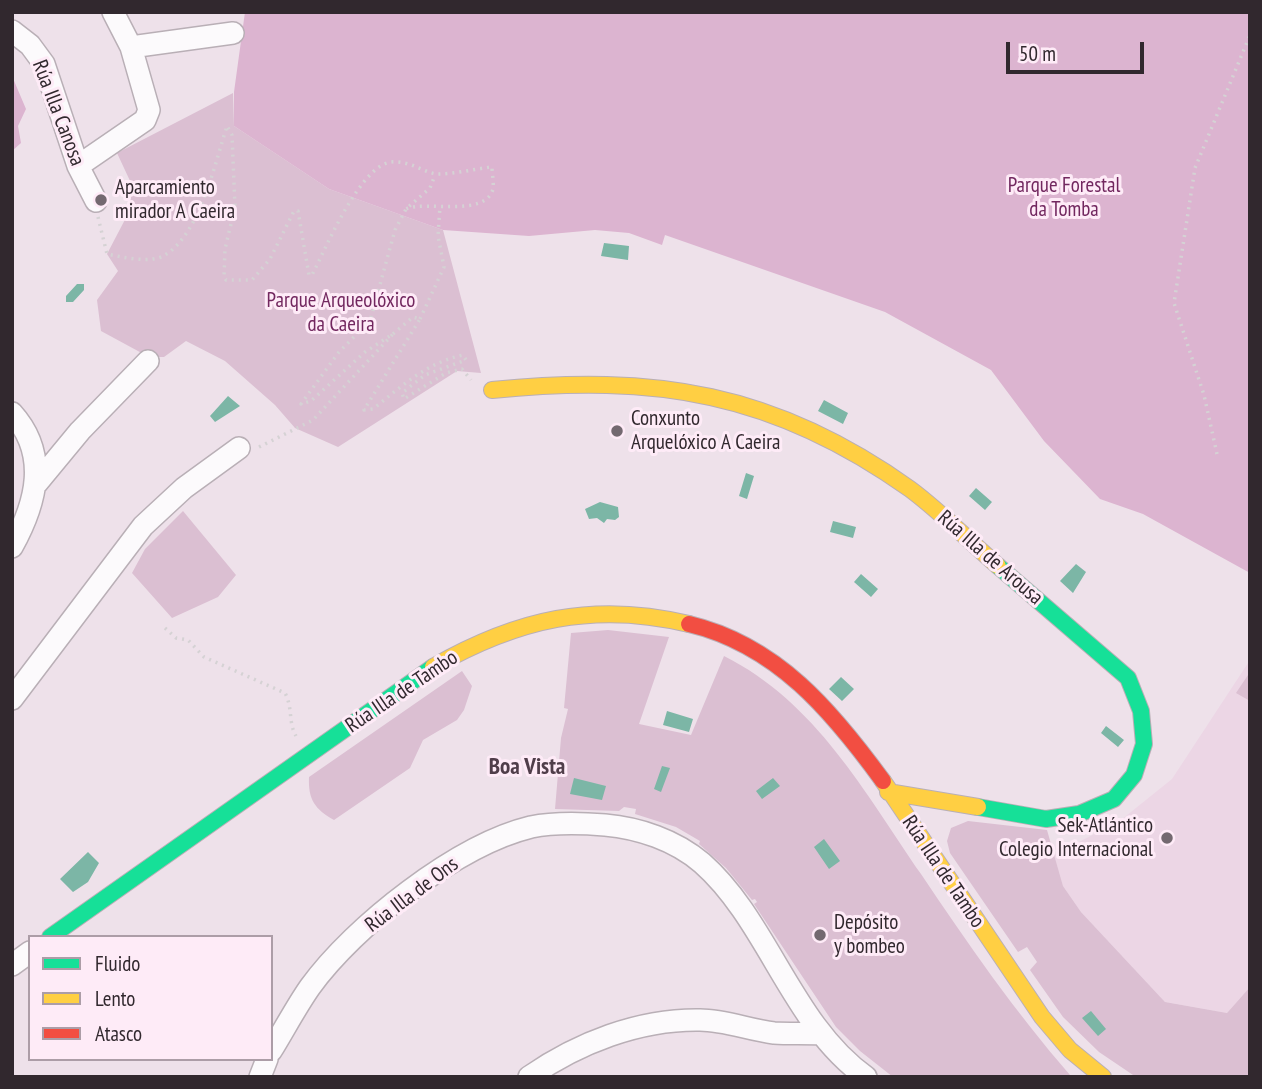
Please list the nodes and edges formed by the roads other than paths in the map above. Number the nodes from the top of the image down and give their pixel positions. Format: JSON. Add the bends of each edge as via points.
{"nodes":[{"id":1,"x":113,"y":12,"type":"edge"},
{"id":2,"x":12,"y":31,"type":"edge"},
{"id":3,"x":233,"y":33,"type":"dead end"},
{"id":4,"x":131,"y":47,"type":"junction"},
{"id":5,"x":78,"y":166,"type":"junction"},
{"id":6,"x":96,"y":201,"type":"road end"},
{"id":7,"x":148,"y":361,"type":"dead end"},
{"id":8,"x":492,"y":390,"type":"road end"},
{"id":9,"x":12,"y":412,"type":"edge"},
{"id":10,"x":239,"y":448,"type":"road end"},
{"id":11,"x":37,"y":483,"type":"junction"},
{"id":12,"x":12,"y":547,"type":"edge"},
{"id":13,"x":12,"y":699,"type":"edge"},
{"id":14,"x":888,"y":792,"type":"junction"},
{"id":15,"x":53,"y":935,"type":"edge"},
{"id":16,"x":28,"y":953,"type":"edge"},
{"id":17,"x":12,"y":965,"type":"edge"},
{"id":18,"x":822,"y":1034,"type":"junction"},
{"id":19,"x":273,"y":1048,"type":"edge"},
{"id":20,"x":529,"y":1077,"type":"edge"},
{"id":21,"x":866,"y":1077,"type":"edge"},
{"id":22,"x":1103,"y":1077,"type":"edge"}],
"edges":[{"from":1,"to":4,"type":"street"},
{"from":2,"to":5,"type":"street","name":"Rúa Illa Canosa","via":[[44,64]]},
{"from":3,"to":4,"type":"street"},
{"from":4,"to":5,"type":"street","via":[[148,98],[145,120]]},
{"from":5,"to":6,"type":"street","name":"Rúa Illa Canosa"},
{"from":7,"to":11,"type":"street","via":[[80,430]]},
{"from":8,"to":14,"type":"street","name":"Rúa Illa de Arousa","via":[[565,383],[632,384],[683,391],[753,408],[830,439],[911,490],[1128,678],[1141,711],[1144,744],[1134,775],[1114,799],[1079,814],[1046,819]]},
{"from":9,"to":11,"type":"street","via":[[35,450]]},
{"from":10,"to":13,"type":"street","via":[[184,488],[143,526]]},
{"from":11,"to":12,"type":"street","via":[[27,520]]},
{"from":14,"to":15,"type":"street","name":"Rúa Illa de Tambo","via":[[817,698],[740,643],[693,623],[653,615],[606,612],[555,617],[488,638],[434,666]]},
{"from":14,"to":22,"type":"street","name":"Rúa Illa de Tambo","via":[[1053,1032]]},
{"from":16,"to":17,"type":"street"},
{"from":18,"to":19,"type":"street","name":"Rúa Illa de Ons","via":[[727,890],[701,862],[663,838],[622,826],[577,822],[531,827],[497,839],[429,876],[368,925],[312,986]]},
{"from":18,"to":20,"type":"street","via":[[772,1032],[700,1020],[660,1023],[581,1046]]},
{"from":18,"to":21,"type":"street","name":"Rúa Illa de Ons"}]}
